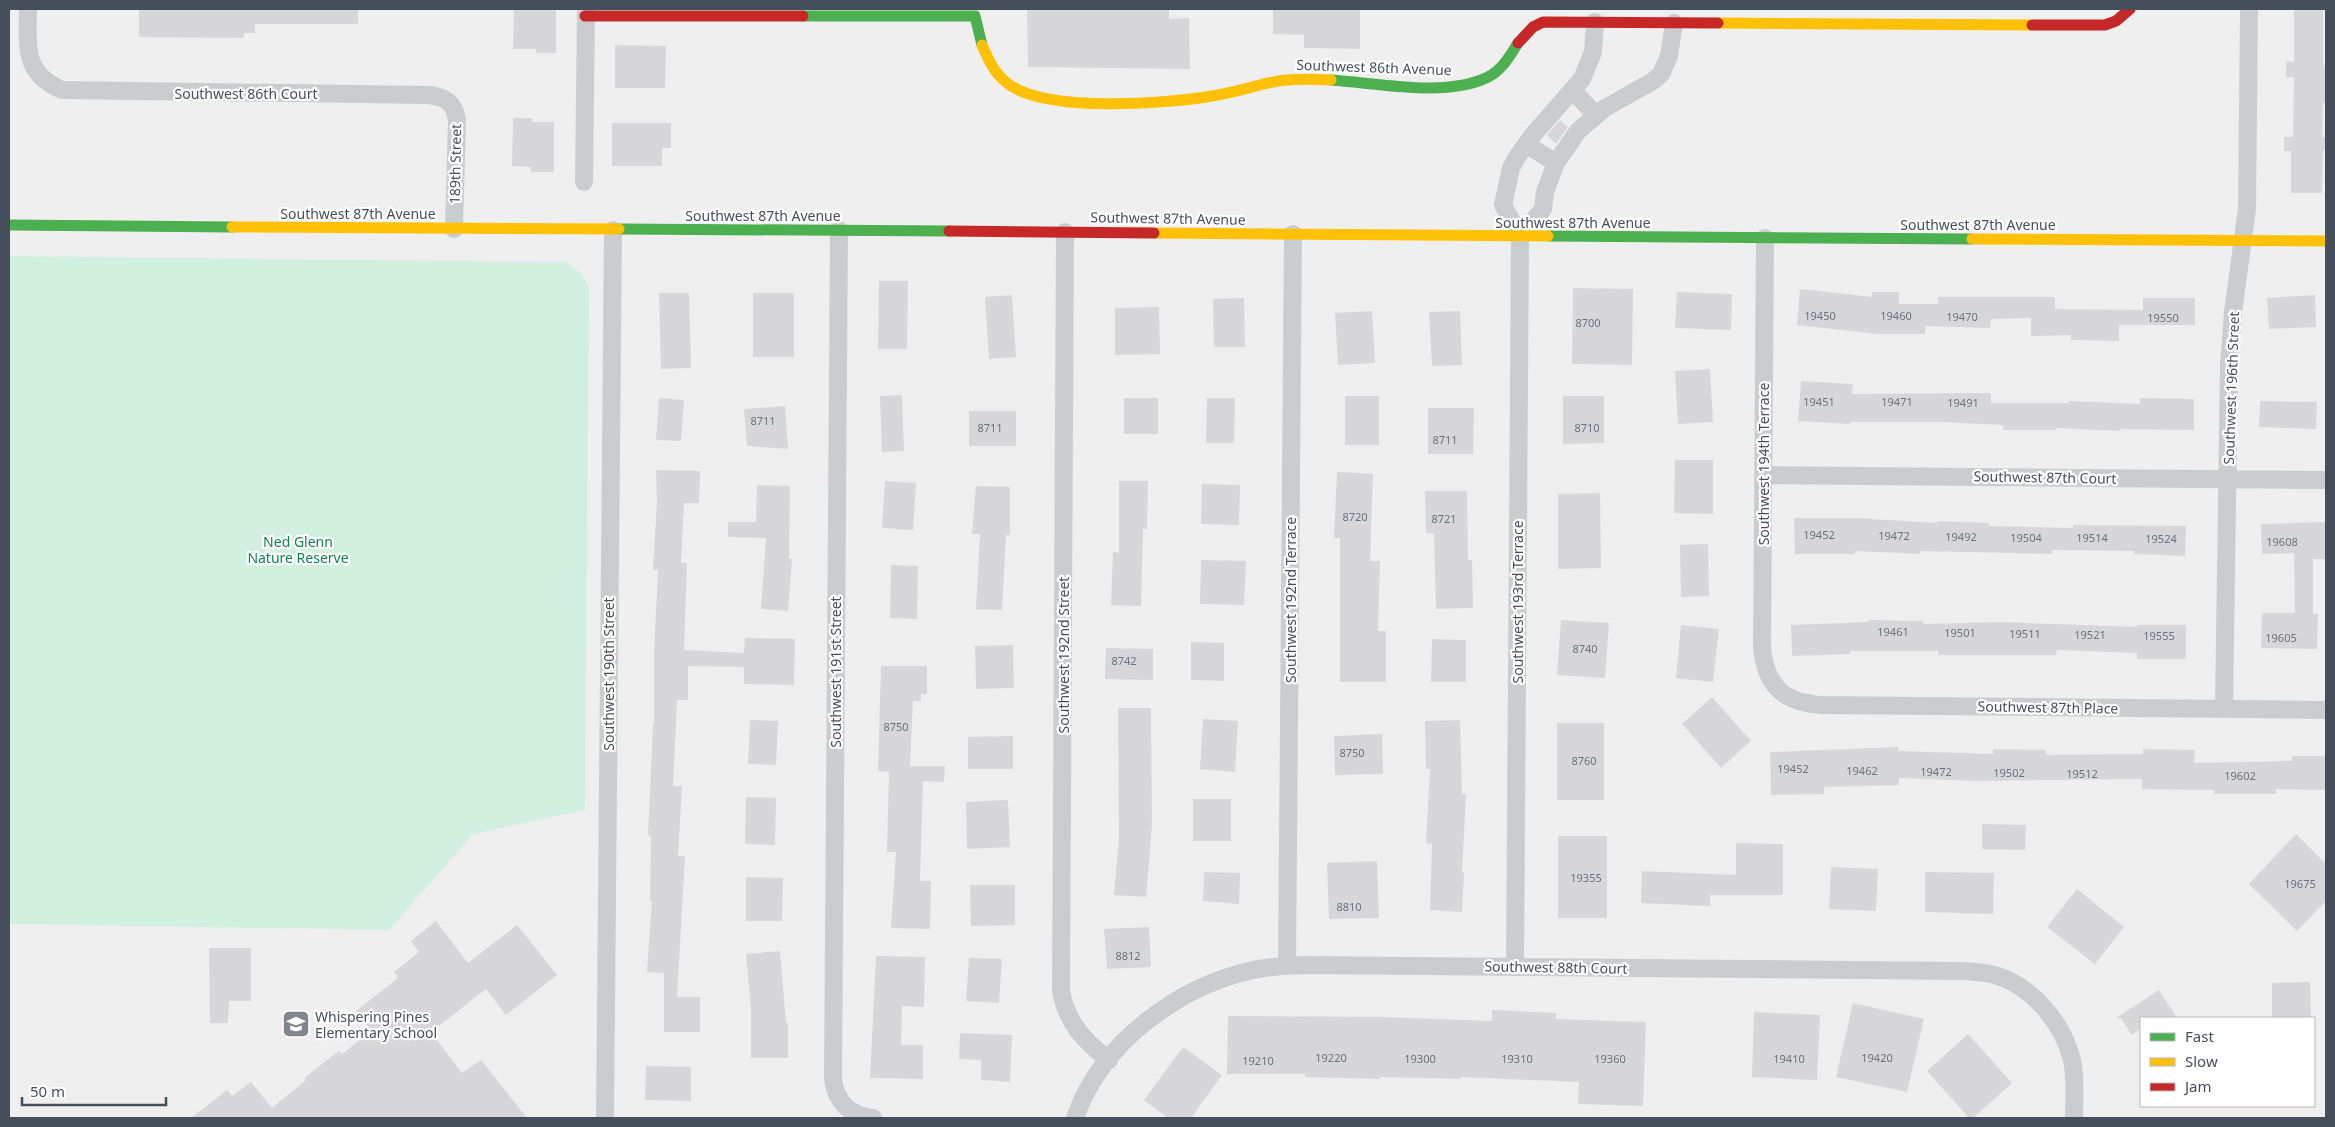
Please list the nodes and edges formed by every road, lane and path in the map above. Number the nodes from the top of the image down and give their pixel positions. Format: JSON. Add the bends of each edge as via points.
{"nodes":[{"id":1,"x":28,"y":9,"type":"edge"},
{"id":2,"x":2249,"y":9,"type":"edge"},
{"id":3,"x":586,"y":12,"type":"edge"},
{"id":4,"x":2127,"y":12,"type":"edge"},
{"id":5,"x":1595,"y":22,"type":"junction"},
{"id":6,"x":1674,"y":23,"type":"junction"},
{"id":7,"x":1572,"y":90,"type":"junction"},
{"id":8,"x":449,"y":101,"type":"joint"},
{"id":9,"x":1596,"y":115,"type":"junction"},
{"id":10,"x":1526,"y":144,"type":"junction"},
{"id":11,"x":1556,"y":163,"type":"junction"},
{"id":12,"x":584,"y":182,"type":"dead end"},
{"id":13,"x":9,"y":225,"type":"edge"},
{"id":14,"x":454,"y":229,"type":"junction"},
{"id":15,"x":613,"y":230,"type":"junction"},
{"id":16,"x":840,"y":230,"type":"junction"},
{"id":17,"x":1065,"y":232,"type":"junction"},
{"id":18,"x":1293,"y":234,"type":"junction"},
{"id":19,"x":1520,"y":237,"type":"junction"},
{"id":20,"x":1765,"y":238,"type":"junction"},
{"id":21,"x":2242,"y":240,"type":"junction"},
{"id":22,"x":2326,"y":241,"type":"edge"},
{"id":23,"x":1763,"y":475,"type":"junction"},
{"id":24,"x":2228,"y":479,"type":"junction"},
{"id":25,"x":2326,"y":480,"type":"edge"},
{"id":26,"x":1775,"y":687,"type":"joint"},
{"id":27,"x":2224,"y":709,"type":"junction"},
{"id":28,"x":2326,"y":710,"type":"edge"},
{"id":29,"x":1287,"y":966,"type":"junction"},
{"id":30,"x":1515,"y":966,"type":"junction"},
{"id":31,"x":1109,"y":1060,"type":"junction"},
{"id":32,"x":605,"y":1118,"type":"edge"},
{"id":33,"x":873,"y":1118,"type":"edge"},
{"id":34,"x":1075,"y":1118,"type":"edge"},
{"id":35,"x":2074,"y":1118,"type":"edge"}],
"edges":[{"from":1,"to":8,"type":"street","name":"Southwest 86th Court","via":[[33,68],[52,86],[69,91],[428,95]]},
{"from":2,"to":21,"type":"street","name":"Southwest 196th Street","via":[[2247,209]]},
{"from":3,"to":5,"type":"street","name":"Southwest 86th Avenue","via":[[975,16],[983,51],[1007,84],[1032,97],[1067,103],[1195,99],[1297,79],[1428,86],[1460,84],[1497,72],[1511,57],[1521,38],[1536,24]]},
{"from":3,"to":12,"type":"street"},
{"from":4,"to":6,"type":"street","name":"Southwest 86th Avenue","via":[[2105,25]]},
{"from":5,"to":6,"type":"street","name":"Southwest 86th Avenue"},
{"from":5,"to":7,"type":"street","via":[[1593,52],[1582,79]]},
{"from":6,"to":9,"type":"street","via":[[1669,56],[1660,74]]},
{"from":7,"to":9,"type":"street"},
{"from":7,"to":10,"type":"street"},
{"from":8,"to":14,"type":"street","name":"189th Street","via":[[456,120]]},
{"from":9,"to":11,"type":"street","via":[[1578,131]]},
{"from":10,"to":11,"type":"street"},
{"from":10,"to":19,"type":"street","via":[[1511,168],[1503,205]]},
{"from":11,"to":19,"type":"street","via":[[1545,192],[1543,209]]},
{"from":13,"to":14,"type":"street","name":"Southwest 87th Avenue"},
{"from":14,"to":15,"type":"street","name":"Southwest 87th Avenue"},
{"from":15,"to":16,"type":"street","name":"Southwest 87th Avenue"},
{"from":15,"to":32,"type":"street","name":"Southwest 190th Street"},
{"from":16,"to":17,"type":"street","name":"Southwest 87th Avenue"},
{"from":16,"to":33,"type":"street","name":"Southwest 191st Street","via":[[833,1079],[838,1098],[848,1110]]},
{"from":17,"to":18,"type":"street","name":"Southwest 87th Avenue"},
{"from":17,"to":31,"type":"street","name":"Southwest 192nd Street","via":[[1061,991],[1073,1027]]},
{"from":18,"to":19,"type":"street","name":"Southwest 87th Avenue"},
{"from":18,"to":29,"type":"street","name":"Southwest 192nd Terrace"},
{"from":19,"to":20,"type":"street","name":"Southwest 87th Avenue"},
{"from":19,"to":30,"type":"street","name":"Southwest 193rd Terrace"},
{"from":20,"to":21,"type":"street","name":"Southwest 87th Avenue"},
{"from":20,"to":23,"type":"street","name":"Southwest 194th Terrace"},
{"from":21,"to":22,"type":"street","name":"Southwest 87th Avenue"},
{"from":21,"to":24,"type":"street","name":"Southwest 196th Street","via":[[2229,357]]},
{"from":23,"to":24,"type":"street","name":"Southwest 87th Court"},
{"from":23,"to":26,"type":"street","name":"Southwest 194th Terrace","via":[[1762,648],[1766,670]]},
{"from":24,"to":25,"type":"street","name":"Southwest 87th Court"},
{"from":24,"to":27,"type":"street","name":"Southwest 196th Street"},
{"from":26,"to":27,"type":"street","name":"Southwest 87th Place","via":[[1790,698],[1821,705]]},
{"from":27,"to":28,"type":"street","name":"Southwest 87th Place"},
{"from":29,"to":30,"type":"street","name":"Southwest 88th Court"},
{"from":29,"to":31,"type":"street","name":"Southwest 88th Court","via":[[1251,970],[1190,993],[1150,1019]]},
{"from":30,"to":35,"type":"street","name":"Southwest 88th Court","via":[[1963,971],[1998,976],[2028,993],[2048,1013],[2066,1044],[2074,1076]]},
{"from":31,"to":34,"type":"street","name":"Southwest 88th Court","via":[[1094,1080]]}]}
